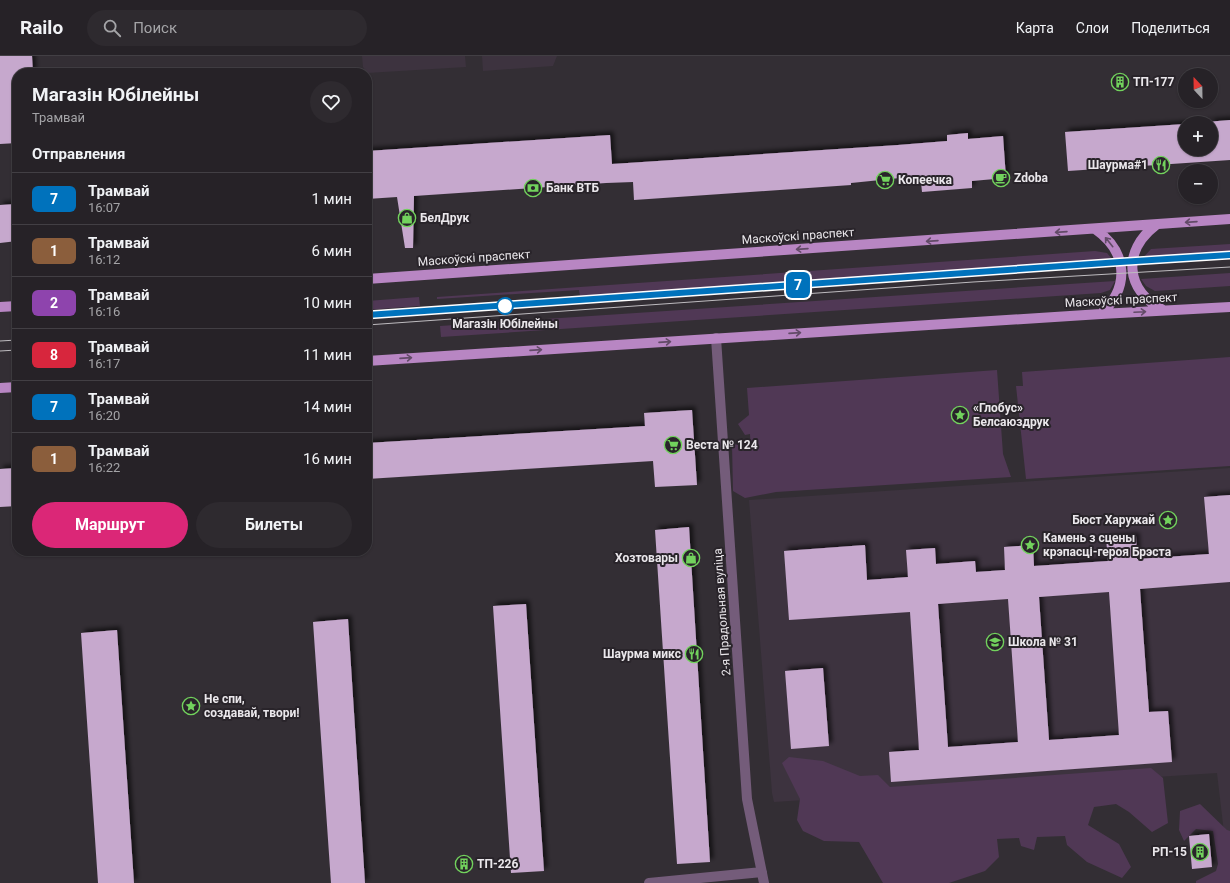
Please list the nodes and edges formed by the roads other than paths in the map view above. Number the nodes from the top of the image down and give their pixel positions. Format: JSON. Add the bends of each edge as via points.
{"nodes":[{"id":1,"x":1230,"y":219,"type":"edge"},
{"id":2,"x":1156,"y":225,"type":"junction"},
{"id":3,"x":1095,"y":229,"type":"junction"},
{"id":4,"x":372,"y":278,"type":"edge"},
{"id":5,"x":12,"y":306,"type":"edge"},
{"id":6,"x":0,"y":307,"type":"edge"},
{"id":7,"x":1230,"y":307,"type":"edge"},
{"id":8,"x":1163,"y":310,"type":"junction"},
{"id":9,"x":1101,"y":314,"type":"junction"},
{"id":10,"x":716,"y":338,"type":"junction"},
{"id":11,"x":372,"y":361,"type":"edge"},
{"id":12,"x":12,"y":387,"type":"edge"},
{"id":13,"x":0,"y":388,"type":"edge"},
{"id":14,"x":762,"y":872,"type":"junction"},
{"id":15,"x":649,"y":883,"type":"edge"},
{"id":16,"x":764,"y":883,"type":"edge"}],
"edges":[{"from":1,"to":2,"type":"main road","name":"Маскоўскі праспект","one_way":true},
{"from":2,"to":3,"type":"main road","name":"Маскоўскі праспект"},
{"from":2,"to":8,"type":"main road","via":[[1141,239],[1136,248],[1133,268],[1134,279],[1145,298]]},
{"from":3,"to":4,"type":"main road","name":"Маскоўскі праспект","one_way":true},
{"from":9,"to":3,"type":"main road","one_way":true,"via":[[1119,289],[1121,268],[1110,242]]},
{"from":5,"to":6,"type":"main road"},
{"from":7,"to":8,"type":"main road","name":"Маскоўскі праспект"},
{"from":9,"to":8,"type":"main road","name":"Маскоўскі праспект","one_way":true},
{"from":10,"to":9,"type":"main road","name":"Маскоўскі праспект","one_way":true},
{"from":11,"to":10,"type":"main road","name":"Маскоўскі праспект","one_way":true},
{"from":10,"to":14,"type":"street","name":"2-я Прадольная вуліца","via":[[747,799]]},
{"from":12,"to":13,"type":"main road"},
{"from":14,"to":15,"type":"street"},
{"from":14,"to":16,"type":"street","name":"2-я Прадольная вуліца"}]}
